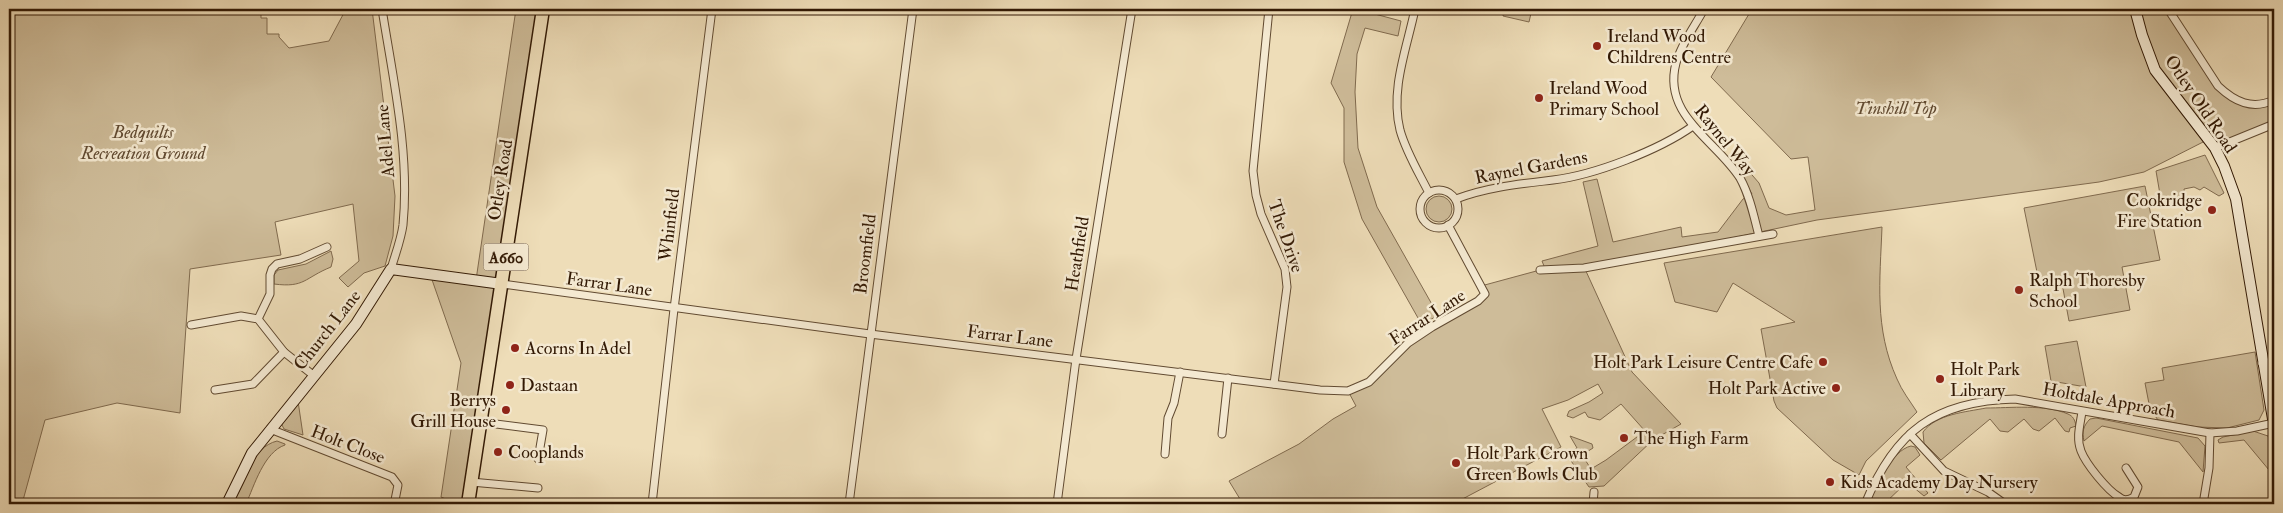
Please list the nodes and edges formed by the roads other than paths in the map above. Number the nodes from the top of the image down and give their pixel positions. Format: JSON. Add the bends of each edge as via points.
{"nodes":[{"id":1,"x":382,"y":9,"type":"edge"},
{"id":2,"x":543,"y":9,"type":"edge"},
{"id":3,"x":712,"y":9,"type":"edge"},
{"id":4,"x":913,"y":9,"type":"edge"},
{"id":5,"x":1132,"y":9,"type":"edge"},
{"id":6,"x":1269,"y":9,"type":"edge"},
{"id":7,"x":1416,"y":9,"type":"edge"},
{"id":8,"x":1704,"y":9,"type":"edge"},
{"id":9,"x":2134,"y":9,"type":"edge"},
{"id":10,"x":2168,"y":9,"type":"edge"},
{"id":11,"x":2274,"y":100,"type":"edge"},
{"id":12,"x":2274,"y":124,"type":"edge"},
{"id":13,"x":1693,"y":126,"type":"junction"},
{"id":14,"x":2215,"y":148,"type":"junction"},
{"id":15,"x":1429,"y":193,"type":"junction"},
{"id":16,"x":1456,"y":199,"type":"junction"},
{"id":17,"x":1448,"y":225,"type":"junction"},
{"id":18,"x":1772,"y":234,"type":"dead end"},
{"id":19,"x":1759,"y":236,"type":"junction"},
{"id":20,"x":327,"y":247,"type":"dead end"},
{"id":21,"x":391,"y":269,"type":"junction"},
{"id":22,"x":1540,"y":270,"type":"dead end"},
{"id":23,"x":502,"y":284,"type":"junction"},
{"id":24,"x":674,"y":309,"type":"junction"},
{"id":25,"x":258,"y":319,"type":"junction"},
{"id":26,"x":191,"y":325,"type":"dead end"},
{"id":27,"x":870,"y":334,"type":"junction"},
{"id":28,"x":284,"y":352,"type":"junction"},
{"id":29,"x":1076,"y":359,"type":"junction"},
{"id":30,"x":2274,"y":361,"type":"edge"},
{"id":31,"x":2262,"y":364,"type":"junction"},
{"id":32,"x":1180,"y":372,"type":"junction"},
{"id":33,"x":313,"y":375,"type":"junction"},
{"id":34,"x":1228,"y":378,"type":"junction"},
{"id":35,"x":1274,"y":384,"type":"junction"},
{"id":36,"x":215,"y":390,"type":"dead end"},
{"id":37,"x":2082,"y":412,"type":"junction"},
{"id":38,"x":480,"y":422,"type":"junction"},
{"id":39,"x":2274,"y":424,"type":"edge"},
{"id":40,"x":270,"y":429,"type":"junction"},
{"id":41,"x":2210,"y":433,"type":"junction"},
{"id":42,"x":1222,"y":434,"type":"dead end"},
{"id":43,"x":1910,"y":434,"type":"junction"},
{"id":44,"x":1165,"y":454,"type":"dead end"},
{"id":45,"x":538,"y":459,"type":"dead end"},
{"id":46,"x":2126,"y":468,"type":"dead end"},
{"id":47,"x":472,"y":482,"type":"junction"},
{"id":48,"x":538,"y":488,"type":"dead end"},
{"id":49,"x":1594,"y":492,"type":"dead end"},
{"id":50,"x":395,"y":500,"type":"dead end"},
{"id":51,"x":227,"y":504,"type":"edge"},
{"id":52,"x":468,"y":504,"type":"edge"},
{"id":53,"x":652,"y":504,"type":"edge"},
{"id":54,"x":849,"y":504,"type":"edge"},
{"id":55,"x":1057,"y":504,"type":"edge"},
{"id":56,"x":1593,"y":504,"type":"edge"},
{"id":57,"x":1865,"y":504,"type":"edge"},
{"id":58,"x":2005,"y":504,"type":"edge"},
{"id":59,"x":2203,"y":504,"type":"edge"}],
"edges":[{"from":1,"to":21,"type":"street","name":"Adel Lane","via":[[401,139],[404,189],[403,227]]},
{"from":2,"to":23,"type":"highway","name":"Otley Road","number":"A660"},
{"from":3,"to":24,"type":"street","name":"Whinfield"},
{"from":4,"to":27,"type":"street","name":"Broomfield"},
{"from":5,"to":29,"type":"street","name":"Heathfield"},
{"from":6,"to":35,"type":"street","name":"The Drive","via":[[1253,171],[1258,201],[1286,269],[1287,287]]},
{"from":7,"to":15,"type":"street","via":[[1399,81],[1398,117],[1400,131]]},
{"from":8,"to":13,"type":"street","name":"Raynel Way","via":[[1680,52],[1674,78],[1674,93]]},
{"from":9,"to":14,"type":"street","name":"Otley Old Road","via":[[2155,70]]},
{"from":10,"to":11,"type":"street","name":"Otley Old Road","via":[[2218,86],[2226,93],[2247,104]]},
{"from":12,"to":14,"type":"street"},
{"from":13,"to":16,"type":"street","name":"Raynel Gardens","via":[[1663,144],[1583,174],[1487,188]]},
{"from":13,"to":19,"type":"street","name":"Raynel Way","via":[[1741,180],[1753,209]]},
{"from":14,"to":31,"type":"street","name":"Otley Old Road","via":[[2239,213]]},
{"from":15,"to":16,"type":"street","via":[[1441,190]]},
{"from":15,"to":17,"type":"street","via":[[1422,203],[1422,215],[1430,225]]},
{"from":16,"to":17,"type":"street","via":[[1458,211]]},
{"from":17,"to":35,"type":"street","name":"Farrar Lane","via":[[1484,294],[1478,301],[1408,343],[1369,382],[1348,391]]},
{"from":18,"to":19,"type":"street"},
{"from":19,"to":22,"type":"street","via":[[1584,268]]},
{"from":20,"to":25,"type":"street","via":[[300,259],[277,264],[272,269],[270,294]]},
{"from":21,"to":23,"type":"street"},
{"from":21,"to":33,"type":"street","name":"Church Lane","via":[[356,324]]},
{"from":23,"to":24,"type":"street","name":"Farrar Lane"},
{"from":23,"to":38,"type":"highway","name":"Otley Road","number":"A660"},
{"from":24,"to":27,"type":"street","name":"Farrar Lane"},
{"from":24,"to":53,"type":"street","name":"Whinfield"},
{"from":25,"to":26,"type":"street","via":[[240,316]]},
{"from":25,"to":28,"type":"street"},
{"from":27,"to":29,"type":"street","name":"Farrar Lane"},
{"from":27,"to":54,"type":"street","name":"Broomfield"},
{"from":28,"to":33,"type":"street"},
{"from":28,"to":36,"type":"street","via":[[253,384]]},
{"from":29,"to":32,"type":"street","name":"Farrar Lane"},
{"from":29,"to":55,"type":"street","name":"Heathfield"},
{"from":30,"to":31,"type":"street"},
{"from":31,"to":39,"type":"street","name":"Otley Old Road"},
{"from":32,"to":34,"type":"street","name":"Farrar Lane"},
{"from":32,"to":44,"type":"street","via":[[1168,418]]},
{"from":33,"to":40,"type":"street","name":"Church Lane"},
{"from":34,"to":35,"type":"street","name":"Farrar Lane"},
{"from":34,"to":42,"type":"street"},
{"from":37,"to":41,"type":"street","name":"Holtdale Approach"},
{"from":37,"to":43,"type":"street","name":"Holtdale Approach","via":[[2015,399],[1992,400],[1956,407],[1930,419]]},
{"from":37,"to":46,"type":"street","via":[[2079,430],[2081,452],[2098,476],[2124,500],[2134,497],[2138,487]]},
{"from":38,"to":45,"type":"street","via":[[543,430]]},
{"from":38,"to":47,"type":"highway","name":"Otley Road","number":"A660"},
{"from":39,"to":41,"type":"street","name":"Holtdale Approach"},
{"from":40,"to":50,"type":"street","name":"Holt Close","via":[[392,477],[398,485]]},
{"from":40,"to":51,"type":"street","name":"Church Lane","via":[[252,453]]},
{"from":41,"to":59,"type":"street"},
{"from":43,"to":57,"type":"street","name":"Holtdale Approach","via":[[1886,461]]},
{"from":43,"to":58,"type":"street","via":[[1944,471]]},
{"from":47,"to":48,"type":"street"},
{"from":47,"to":52,"type":"highway","name":"Otley Road","number":"A660"},
{"from":49,"to":56,"type":"street"}]}
